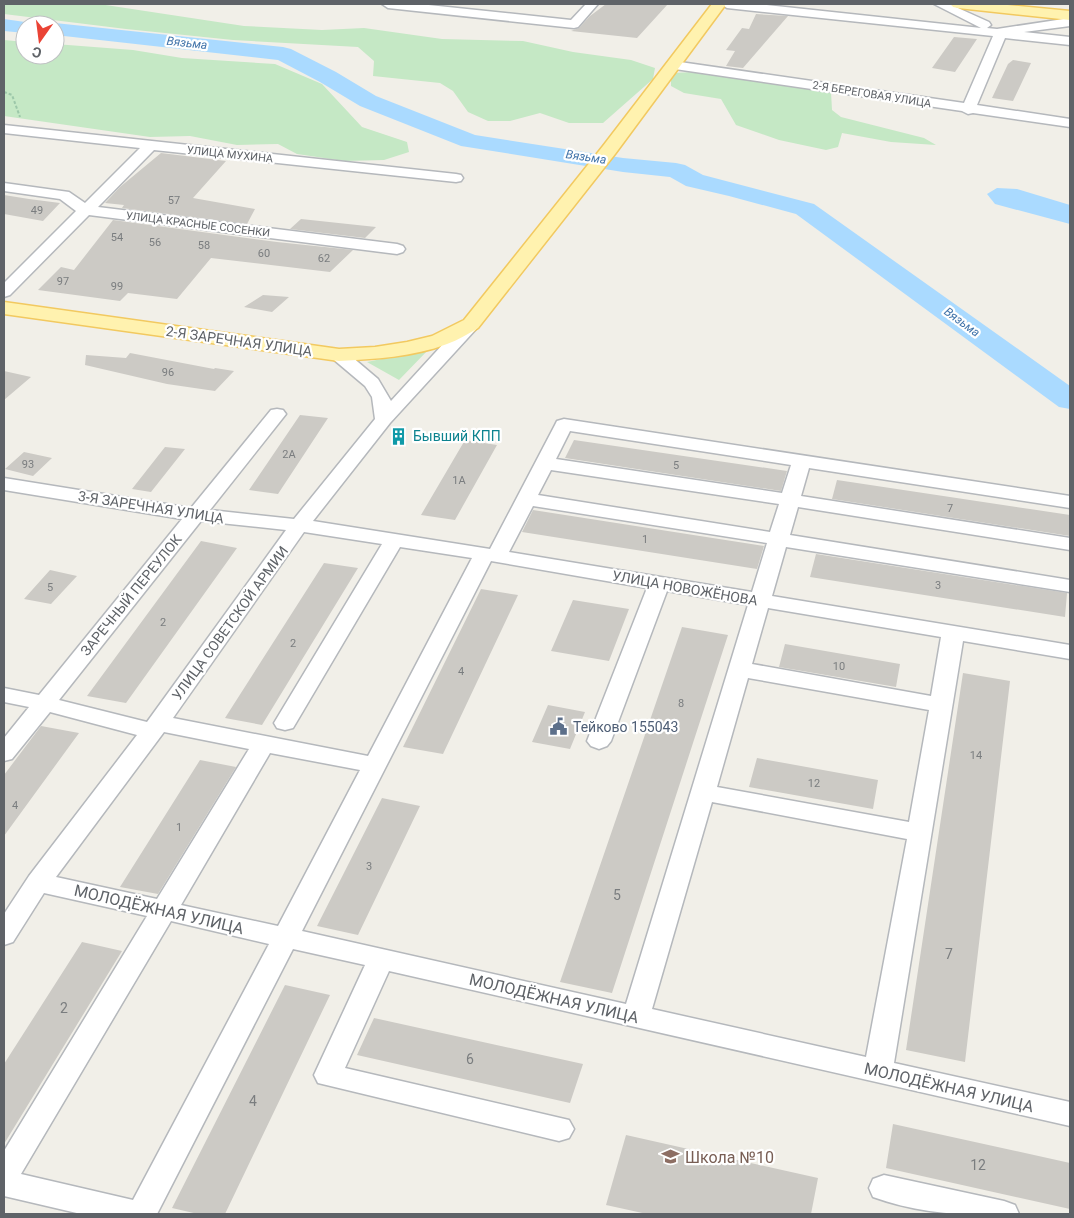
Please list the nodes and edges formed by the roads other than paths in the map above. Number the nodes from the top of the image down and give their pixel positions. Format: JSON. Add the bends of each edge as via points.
{"nodes":[{"id":1,"x":388,"y":4,"type":"edge"},
{"id":2,"x":592,"y":4,"type":"edge"},
{"id":3,"x":719,"y":4,"type":"edge"},
{"id":4,"x":727,"y":4,"type":"edge"},
{"id":5,"x":940,"y":4,"type":"edge"},
{"id":6,"x":958,"y":4,"type":"edge"},
{"id":7,"x":1070,"y":16,"type":"edge"},
{"id":8,"x":1070,"y":22,"type":"edge"},
{"id":9,"x":1001,"y":32,"type":"junction"},
{"id":10,"x":1070,"y":41,"type":"edge"},
{"id":11,"x":673,"y":64,"type":"junction"},
{"id":12,"x":968,"y":110,"type":"junction"},
{"id":13,"x":1070,"y":124,"type":"edge"},
{"id":14,"x":4,"y":129,"type":"edge"},
{"id":15,"x":151,"y":145,"type":"junction"},
{"id":16,"x":456,"y":178,"type":"dead end"},
{"id":17,"x":4,"y":187,"type":"edge"},
{"id":18,"x":86,"y":210,"type":"junction"},
{"id":19,"x":397,"y":249,"type":"dead end"},
{"id":20,"x":4,"y":292,"type":"edge"},
{"id":21,"x":4,"y":308,"type":"edge"},
{"id":22,"x":471,"y":324,"type":"junction"},
{"id":23,"x":339,"y":355,"type":"junction"},
{"id":24,"x":277,"y":414,"type":"dead end"},
{"id":25,"x":384,"y":419,"type":"junction"},
{"id":26,"x":802,"y":461,"type":"junction"},
{"id":27,"x":545,"y":464,"type":"junction"},
{"id":28,"x":4,"y":484,"type":"edge"},
{"id":29,"x":527,"y":499,"type":"junction"},
{"id":30,"x":790,"y":500,"type":"junction"},
{"id":31,"x":1070,"y":502,"type":"edge"},
{"id":32,"x":196,"y":515,"type":"junction"},
{"id":33,"x":300,"y":525,"type":"junction"},
{"id":34,"x":778,"y":539,"type":"junction"},
{"id":35,"x":394,"y":540,"type":"junction"},
{"id":36,"x":1070,"y":544,"type":"edge"},
{"id":37,"x":490,"y":555,"type":"junction"},
{"id":38,"x":660,"y":584,"type":"junction"},
{"id":39,"x":1070,"y":586,"type":"edge"},
{"id":40,"x":759,"y":600,"type":"junction"},
{"id":41,"x":954,"y":633,"type":"junction"},
{"id":42,"x":1070,"y":652,"type":"edge"},
{"id":43,"x":738,"y":669,"type":"junction"},
{"id":44,"x":4,"y":695,"type":"edge"},
{"id":45,"x":44,"y":703,"type":"junction"},
{"id":46,"x":942,"y":705,"type":"junction"},
{"id":47,"x":285,"y":723,"type":"dead end"},
{"id":48,"x":155,"y":727,"type":"junction"},
{"id":49,"x":599,"y":741,"type":"dead end"},
{"id":50,"x":264,"y":744,"type":"junction"},
{"id":51,"x":4,"y":752,"type":"edge"},
{"id":52,"x":375,"y":765,"type":"junction"},
{"id":53,"x":702,"y":792,"type":"junction"},
{"id":54,"x":920,"y":833,"type":"junction"},
{"id":55,"x":38,"y":882,"type":"junction"},
{"id":56,"x":164,"y":910,"type":"junction"},
{"id":57,"x":4,"y":935,"type":"edge"},
{"id":58,"x":285,"y":938,"type":"junction"},
{"id":59,"x":381,"y":959,"type":"junction"},
{"id":60,"x":636,"y":1017,"type":"junction"},
{"id":61,"x":878,"y":1071,"type":"junction"},
{"id":62,"x":1070,"y":1114,"type":"edge"},
{"id":63,"x":559,"y":1129,"type":"dead end"},
{"id":64,"x":4,"y":1177,"type":"edge"},
{"id":65,"x":4,"y":1183,"type":"edge"},
{"id":66,"x":884,"y":1188,"type":"dead end"},
{"id":67,"x":135,"y":1214,"type":"edge"},
{"id":68,"x":142,"y":1214,"type":"edge"},
{"id":69,"x":1004,"y":1214,"type":"edge"}],
"edges":[{"from":1,"to":2,"type":"street","via":[[574,24]]},
{"from":3,"to":11,"type":"main road"},
{"from":4,"to":9,"type":"street"},
{"from":5,"to":9,"type":"street"},
{"from":6,"to":7,"type":"main road"},
{"from":8,"to":9,"type":"street"},
{"from":9,"to":10,"type":"street"},
{"from":9,"to":12,"type":"street"},
{"from":11,"to":12,"type":"street","name":"2-Я БЕРЕГОВАЯ УЛИЦА"},
{"from":11,"to":22,"type":"main road"},
{"from":12,"to":13,"type":"street","name":"2-Я БЕРЕГОВАЯ УЛИЦА"},
{"from":14,"to":15,"type":"street","name":"УЛИЦА МУХИНА"},
{"from":15,"to":16,"type":"street","name":"УЛИЦА МУХИНА"},
{"from":15,"to":18,"type":"street"},
{"from":17,"to":18,"type":"street","name":"УЛИЦА КРАСНЫЕ СОСЕНКИ","via":[[64,195]]},
{"from":18,"to":19,"type":"street","name":"УЛИЦА КРАСНЫЕ СОСЕНКИ"},
{"from":18,"to":20,"type":"street"},
{"from":21,"to":23,"type":"main road","name":"2-Я ЗАРЕЧНАЯ УЛИЦА"},
{"from":22,"to":23,"type":"main road","name":"2-Я ЗАРЕЧНАЯ УЛИЦА","via":[[439,340],[408,348]]},
{"from":22,"to":25,"type":"street","name":"УЛИЦА СОВЕТСКОЙ АРМИИ"},
{"from":23,"to":25,"type":"street","via":[[372,383],[382,397]]},
{"from":24,"to":32,"type":"street","name":"ЗАРЕЧНЫЙ ПЕРЕУЛОК"},
{"from":25,"to":33,"type":"street","name":"УЛИЦА СОВЕТСКОЙ АРМИИ"},
{"from":26,"to":27,"type":"street","via":[[564,425]]},
{"from":26,"to":30,"type":"street"},
{"from":26,"to":31,"type":"street"},
{"from":27,"to":29,"type":"street"},
{"from":27,"to":30,"type":"street"},
{"from":28,"to":32,"type":"street","name":"3-Я ЗАРЕЧНАЯ УЛИЦА"},
{"from":29,"to":34,"type":"street"},
{"from":29,"to":37,"type":"street"},
{"from":30,"to":34,"type":"street"},
{"from":30,"to":36,"type":"street"},
{"from":32,"to":33,"type":"street","name":"3-Я ЗАРЕЧНАЯ УЛИЦА"},
{"from":32,"to":45,"type":"street","name":"ЗАРЕЧНЫЙ ПЕРЕУЛОК"},
{"from":33,"to":35,"type":"street","name":"УЛИЦА НОВОЖЁНОВА"},
{"from":33,"to":48,"type":"street","name":"УЛИЦА СОВЕТСКОЙ АРМИИ"},
{"from":34,"to":39,"type":"street"},
{"from":34,"to":40,"type":"street"},
{"from":35,"to":37,"type":"street","name":"УЛИЦА НОВОЖЁНОВА"},
{"from":35,"to":47,"type":"street"},
{"from":37,"to":38,"type":"street","name":"УЛИЦА НОВОЖЁНОВА"},
{"from":37,"to":52,"type":"street"},
{"from":38,"to":40,"type":"street","name":"УЛИЦА НОВОЖЁНОВА"},
{"from":38,"to":49,"type":"street"},
{"from":40,"to":41,"type":"street","name":"УЛИЦА НОВОЖЁНОВА"},
{"from":40,"to":43,"type":"street"},
{"from":41,"to":42,"type":"street","name":"УЛИЦА НОВОЖЁНОВА"},
{"from":41,"to":46,"type":"street"},
{"from":43,"to":46,"type":"street"},
{"from":43,"to":53,"type":"street"},
{"from":44,"to":45,"type":"street"},
{"from":45,"to":48,"type":"street"},
{"from":45,"to":51,"type":"street","name":"ЗАРЕЧНЫЙ ПЕРЕУЛОК"},
{"from":46,"to":54,"type":"street"},
{"from":48,"to":50,"type":"street"},
{"from":48,"to":55,"type":"street","name":"УЛИЦА СОВЕТСКОЙ АРМИИ"},
{"from":50,"to":52,"type":"street"},
{"from":50,"to":56,"type":"street"},
{"from":52,"to":58,"type":"street"},
{"from":53,"to":54,"type":"street"},
{"from":53,"to":60,"type":"street"},
{"from":54,"to":61,"type":"street"},
{"from":55,"to":56,"type":"street","name":"МОЛОДЁЖНАЯ УЛИЦА"},
{"from":55,"to":57,"type":"street","name":"УЛИЦА СОВЕТСКОЙ АРМИИ"},
{"from":56,"to":58,"type":"street","name":"МОЛОДЁЖНАЯ УЛИЦА"},
{"from":56,"to":64,"type":"street"},
{"from":58,"to":59,"type":"street","name":"МОЛОДЁЖНАЯ УЛИЦА"},
{"from":58,"to":68,"type":"street"},
{"from":59,"to":60,"type":"street","name":"МОЛОДЁЖНАЯ УЛИЦА"},
{"from":59,"to":63,"type":"street","via":[[328,1075]]},
{"from":60,"to":61,"type":"street","name":"МОЛОДЁЖНАЯ УЛИЦА"},
{"from":61,"to":62,"type":"street","name":"МОЛОДЁЖНАЯ УЛИЦА"},
{"from":65,"to":67,"type":"street"},
{"from":66,"to":69,"type":"street"}]}
